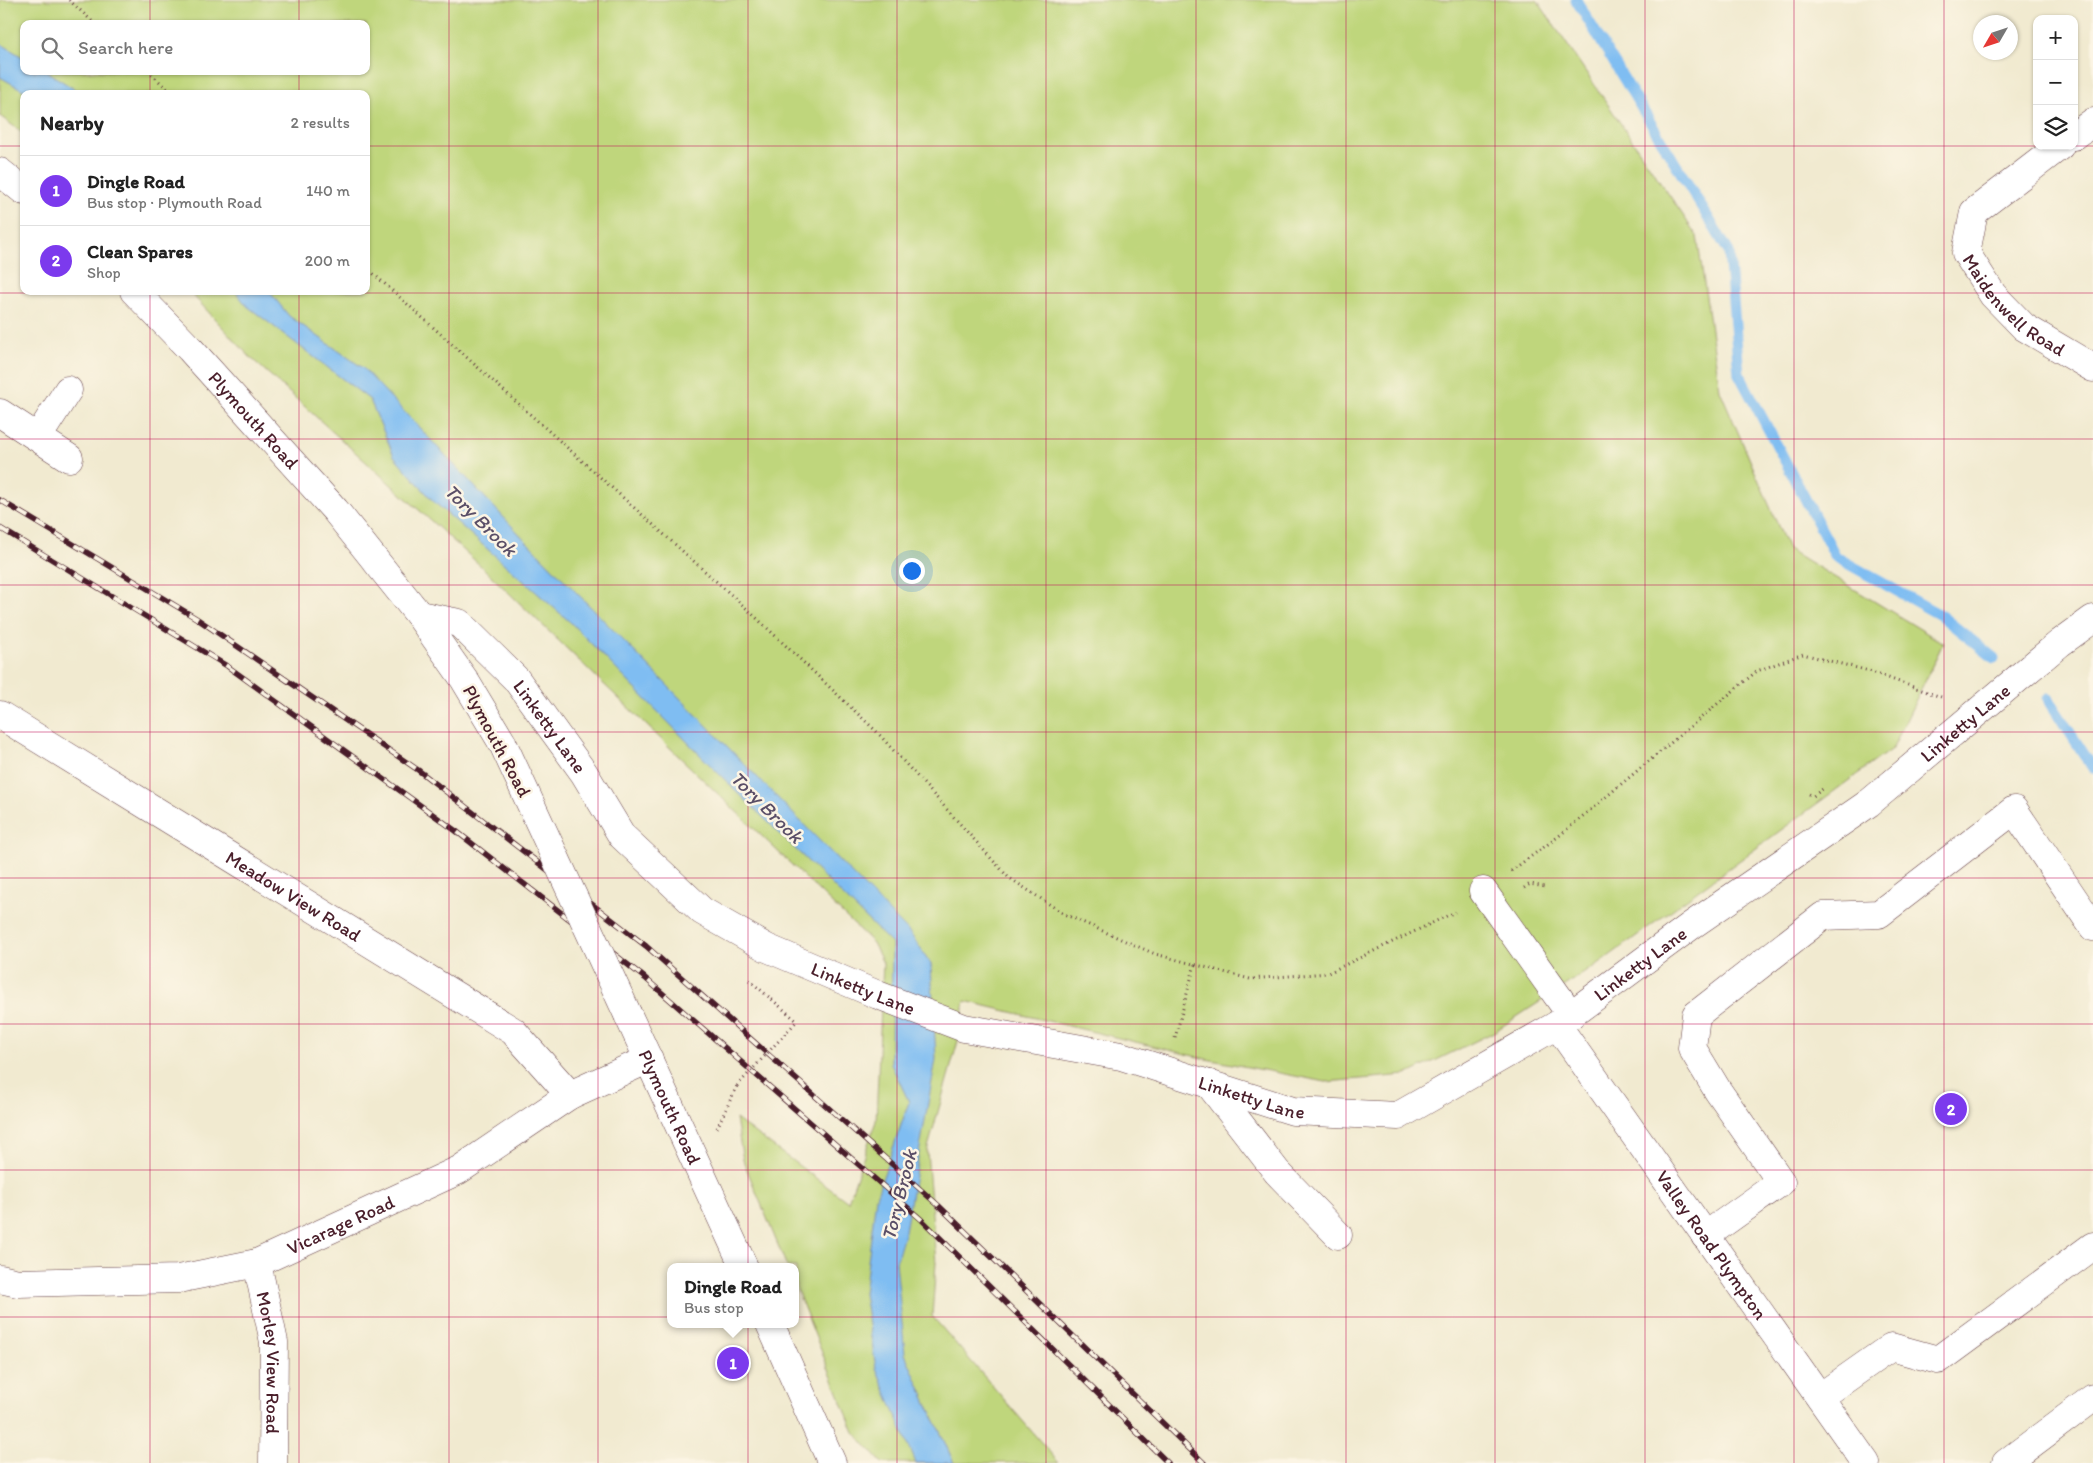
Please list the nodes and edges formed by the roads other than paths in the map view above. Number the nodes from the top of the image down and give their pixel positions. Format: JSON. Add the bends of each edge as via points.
{"nodes":[{"id":1,"x":2093,"y":122,"type":"edge"},
{"id":2,"x":2078,"y":133,"type":"edge"},
{"id":3,"x":2055,"y":150,"type":"edge"},
{"id":4,"x":0,"y":172,"type":"edge"},
{"id":5,"x":20,"y":188,"type":"edge"},
{"id":6,"x":138,"y":295,"type":"edge"},
{"id":7,"x":2093,"y":368,"type":"edge"},
{"id":8,"x":68,"y":390,"type":"dead end"},
{"id":9,"x":0,"y":413,"type":"edge"},
{"id":10,"x":38,"y":437,"type":"junction"},
{"id":11,"x":70,"y":458,"type":"dead end"},
{"id":12,"x":419,"y":615,"type":"junction"},
{"id":13,"x":2093,"y":619,"type":"edge"},
{"id":14,"x":0,"y":715,"type":"edge"},
{"id":15,"x":1483,"y":891,"type":"road end"},
{"id":16,"x":2093,"y":928,"type":"edge"},
{"id":17,"x":1564,"y":1020,"type":"junction"},
{"id":18,"x":649,"y":1059,"type":"junction"},
{"id":19,"x":1208,"y":1084,"type":"junction"},
{"id":20,"x":570,"y":1095,"type":"junction"},
{"id":21,"x":1338,"y":1235,"type":"dead end"},
{"id":22,"x":1705,"y":1236,"type":"junction"},
{"id":23,"x":2093,"y":1246,"type":"edge"},
{"id":24,"x":257,"y":1263,"type":"junction"},
{"id":25,"x":742,"y":1263,"type":"edge"},
{"id":26,"x":0,"y":1279,"type":"edge"},
{"id":27,"x":772,"y":1328,"type":"edge"},
{"id":28,"x":1820,"y":1397,"type":"junction"},
{"id":29,"x":2093,"y":1398,"type":"edge"},
{"id":30,"x":273,"y":1463,"type":"edge"},
{"id":31,"x":832,"y":1463,"type":"edge"},
{"id":32,"x":1866,"y":1463,"type":"edge"},
{"id":33,"x":2006,"y":1463,"type":"edge"}],
"edges":[{"from":1,"to":2,"type":"street"},
{"from":3,"to":7,"type":"street","name":"Maidenwell Road","via":[[1974,212],[1966,253],[1993,295],[2024,327]]},
{"from":4,"to":5,"type":"street"},
{"from":6,"to":12,"type":"street","name":"Plymouth Road","via":[[335,510]]},
{"from":8,"to":10,"type":"street"},
{"from":9,"to":10,"type":"street"},
{"from":10,"to":11,"type":"street"},
{"from":12,"to":18,"type":"street","name":"Plymouth Road","bridge":true,"via":[[464,678],[503,744]]},
{"from":12,"to":19,"type":"street","name":"Linketty Lane","via":[[459,623],[516,680],[584,773],[622,836],[702,912],[767,948],[964,1028],[1121,1056]]},
{"from":13,"to":17,"type":"street","name":"Linketty Lane","via":[[1869,803],[1692,925]]},
{"from":14,"to":20,"type":"street","name":"Meadow View Road","via":[[513,1031]]},
{"from":15,"to":17,"type":"street","name":"Valley Road Plympton"},
{"from":16,"to":22,"type":"street","via":[[2014,810],[1880,914],[1823,916],[1696,1015],[1692,1048],[1781,1182]]},
{"from":17,"to":19,"type":"street","name":"Linketty Lane","via":[[1398,1116],[1293,1112]]},
{"from":17,"to":22,"type":"street","name":"Valley Road Plympton"},
{"from":18,"to":20,"type":"street","name":"Vicarage Road"},
{"from":18,"to":25,"type":"street","name":"Plymouth Road"},
{"from":19,"to":21,"type":"street","via":[[1277,1172]]},
{"from":20,"to":24,"type":"street","name":"Vicarage Road","via":[[459,1170]]},
{"from":22,"to":28,"type":"street","name":"Valley Road Plympton"},
{"from":23,"to":28,"type":"street","via":[[1938,1360],[1891,1347]]},
{"from":24,"to":26,"type":"street","name":"Vicarage Road","via":[[178,1279],[18,1283]]},
{"from":24,"to":30,"type":"street","name":"Morley View Road","via":[[274,1342]]},
{"from":27,"to":31,"type":"street"},
{"from":28,"to":32,"type":"street","name":"Valley Road Plympton"},
{"from":29,"to":33,"type":"street"}]}
